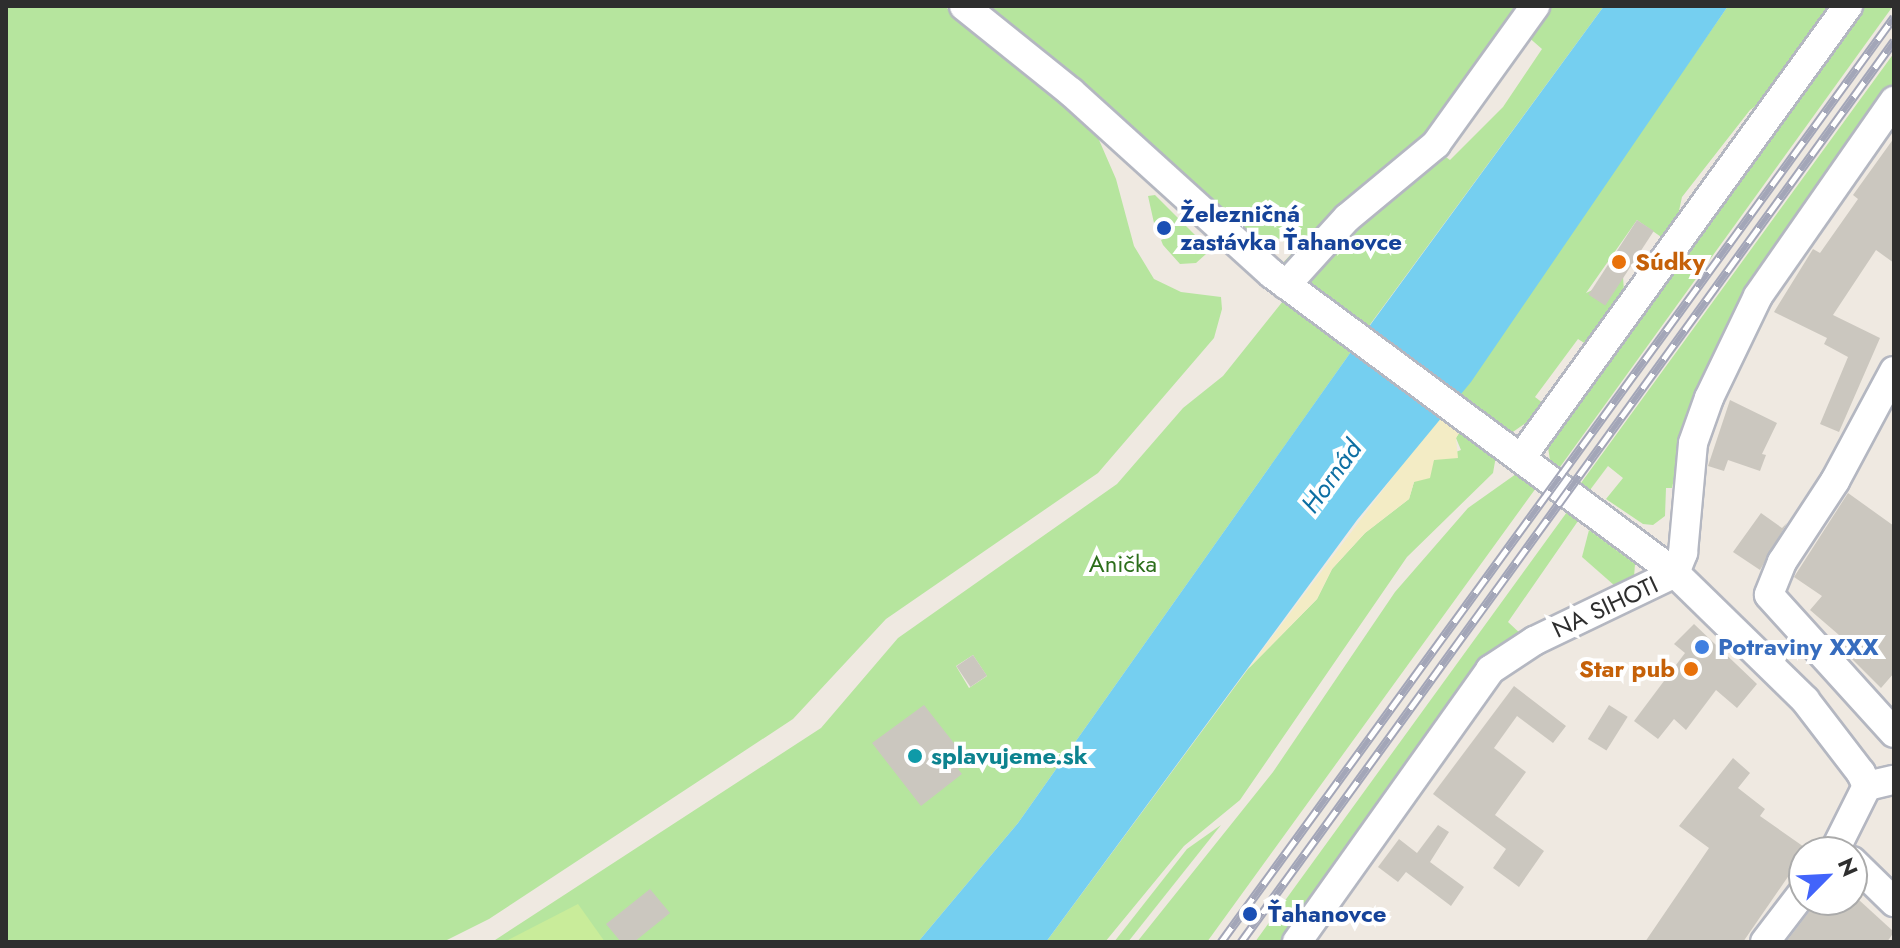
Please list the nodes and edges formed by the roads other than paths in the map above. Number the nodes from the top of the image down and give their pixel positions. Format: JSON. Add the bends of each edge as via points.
{"nodes":[{"id":1,"x":964,"y":6,"type":"edge"},
{"id":2,"x":1535,"y":6,"type":"edge"},
{"id":3,"x":1848,"y":6,"type":"edge"},
{"id":4,"x":1894,"y":101,"type":"edge"},
{"id":5,"x":1294,"y":292,"type":"junction"},
{"id":6,"x":1894,"y":371,"type":"edge"},
{"id":7,"x":1521,"y":458,"type":"junction"},
{"id":8,"x":1675,"y":573,"type":"junction"},
{"id":9,"x":1894,"y":733,"type":"edge"},
{"id":10,"x":1880,"y":783,"type":"edge"},
{"id":11,"x":1851,"y":836,"type":"edge"},
{"id":12,"x":1868,"y":878,"type":"edge"},
{"id":13,"x":1894,"y":902,"type":"edge"},
{"id":14,"x":1788,"y":912,"type":"edge"},
{"id":15,"x":1297,"y":942,"type":"edge"},
{"id":16,"x":1765,"y":942,"type":"edge"}],
"edges":[{"from":1,"to":5,"type":"street","via":[[1071,92]]},
{"from":2,"to":5,"type":"street","via":[[1436,144],[1347,218]]},
{"from":3,"to":7,"type":"street"},
{"from":4,"to":8,"type":"street","name":"NA SIHOTI","via":[[1758,296],[1709,398],[1691,454],[1683,553]]},
{"from":5,"to":7,"type":"street"},
{"from":6,"to":9,"type":"street","via":[[1835,481],[1782,562],[1769,595]]},
{"from":7,"to":8,"type":"street"},
{"from":8,"to":10,"type":"street","via":[[1805,700]]},
{"from":8,"to":15,"type":"street","name":"NA SIHOTI","via":[[1534,641],[1490,670]]},
{"from":10,"to":11,"type":"street"},
{"from":12,"to":13,"type":"street"},
{"from":14,"to":16,"type":"street"}]}
